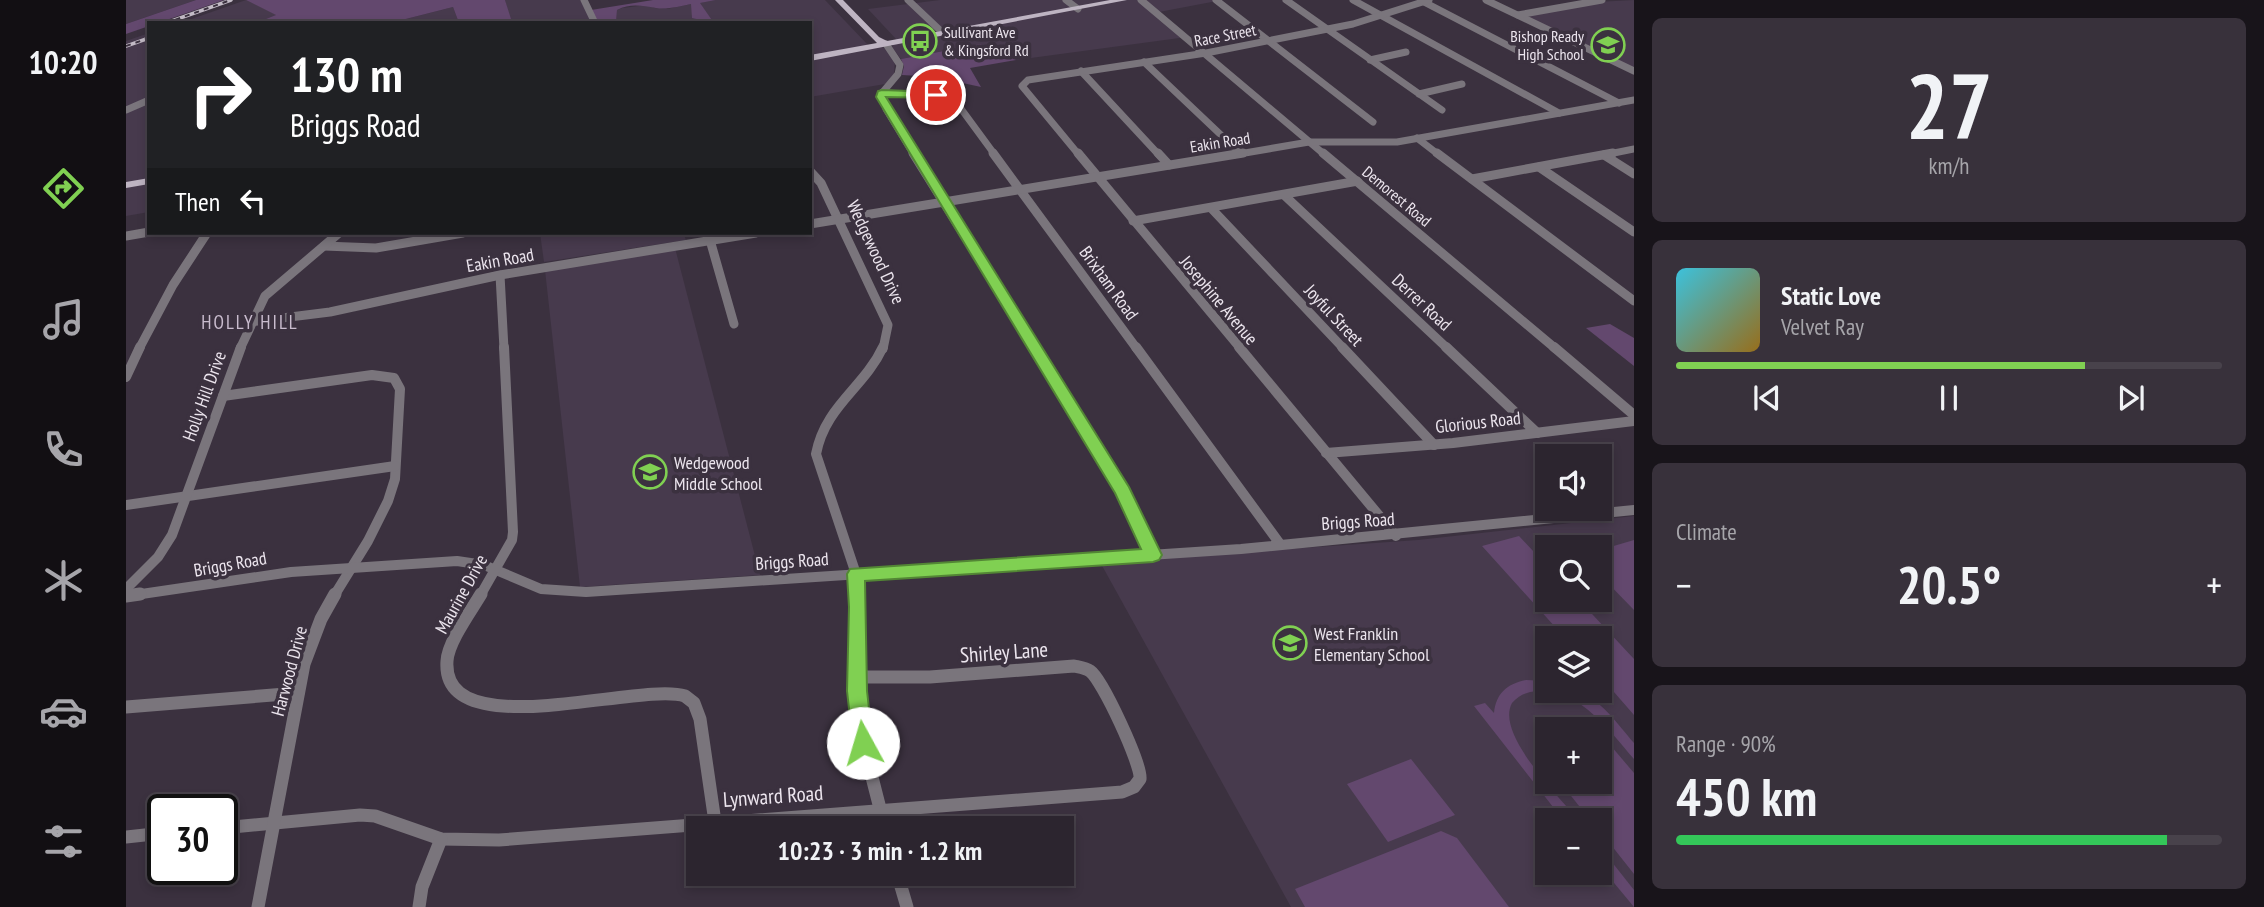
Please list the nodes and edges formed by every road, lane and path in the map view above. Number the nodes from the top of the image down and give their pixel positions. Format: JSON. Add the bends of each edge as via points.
{"nodes":[{"id":1,"x":584,"y":0,"type":"edge"},
{"id":2,"x":839,"y":0,"type":"edge"},
{"id":3,"x":849,"y":0,"type":"edge"},
{"id":4,"x":908,"y":0,"type":"edge"},
{"id":5,"x":1066,"y":0,"type":"edge"},
{"id":6,"x":1123,"y":0,"type":"edge"},
{"id":7,"x":1141,"y":0,"type":"edge"},
{"id":8,"x":1216,"y":0,"type":"edge"},
{"id":9,"x":1286,"y":0,"type":"edge"},
{"id":10,"x":1353,"y":0,"type":"edge"},
{"id":11,"x":1486,"y":0,"type":"edge"},
{"id":12,"x":1602,"y":0,"type":"edge"},
{"id":13,"x":1425,"y":1,"type":"edge"},
{"id":14,"x":1078,"y":9,"type":"junction"},
{"id":15,"x":1518,"y":15,"type":"junction"},
{"id":16,"x":1382,"y":16,"type":"junction"},
{"id":17,"x":594,"y":21,"type":"edge"},
{"id":18,"x":1326,"y":29,"type":"junction"},
{"id":19,"x":944,"y":34,"type":"junction"},
{"id":20,"x":1268,"y":41,"type":"junction"},
{"id":21,"x":886,"y":44,"type":"junction"},
{"id":22,"x":1406,"y":52,"type":"dead end"},
{"id":23,"x":1206,"y":54,"type":"junction"},
{"id":24,"x":812,"y":58,"type":"edge"},
{"id":25,"x":1370,"y":60,"type":"junction"},
{"id":26,"x":1144,"y":62,"type":"junction"},
{"id":27,"x":1081,"y":71,"type":"junction"},
{"id":28,"x":1634,"y":71,"type":"edge"},
{"id":29,"x":1023,"y":83,"type":"joint"},
{"id":30,"x":1462,"y":84,"type":"dead end"},
{"id":31,"x":882,"y":93,"type":"junction"},
{"id":32,"x":1419,"y":94,"type":"junction"},
{"id":33,"x":1634,"y":100,"type":"edge"},
{"id":34,"x":147,"y":101,"type":"edge"},
{"id":35,"x":1619,"y":103,"type":"junction"},
{"id":36,"x":126,"y":110,"type":"edge"},
{"id":37,"x":1442,"y":110,"type":"dead end"},
{"id":38,"x":1559,"y":113,"type":"junction"},
{"id":39,"x":1373,"y":122,"type":"dead end"},
{"id":40,"x":1417,"y":138,"type":"junction"},
{"id":41,"x":1309,"y":142,"type":"junction"},
{"id":42,"x":1634,"y":149,"type":"edge"},
{"id":43,"x":1240,"y":153,"type":"junction"},
{"id":44,"x":1604,"y":155,"type":"junction"},
{"id":45,"x":1169,"y":165,"type":"junction"},
{"id":46,"x":1539,"y":167,"type":"junction"},
{"id":47,"x":812,"y":173,"type":"edge"},
{"id":48,"x":1634,"y":174,"type":"edge"},
{"id":49,"x":1096,"y":177,"type":"junction"},
{"id":50,"x":1472,"y":179,"type":"junction"},
{"id":51,"x":147,"y":181,"type":"edge"},
{"id":52,"x":1358,"y":181,"type":"junction"},
{"id":53,"x":126,"y":185,"type":"edge"},
{"id":54,"x":1021,"y":189,"type":"junction"},
{"id":55,"x":1284,"y":195,"type":"junction"},
{"id":56,"x":943,"y":202,"type":"junction"},
{"id":57,"x":1210,"y":208,"type":"junction"},
{"id":58,"x":839,"y":219,"type":"junction"},
{"id":59,"x":1133,"y":221,"type":"junction"},
{"id":60,"x":812,"y":224,"type":"edge"},
{"id":61,"x":147,"y":232,"type":"edge"},
{"id":62,"x":1634,"y":232,"type":"edge"},
{"id":63,"x":204,"y":235,"type":"edge"},
{"id":64,"x":337,"y":235,"type":"edge"},
{"id":65,"x":453,"y":235,"type":"edge"},
{"id":66,"x":743,"y":235,"type":"edge"},
{"id":67,"x":126,"y":236,"type":"edge"},
{"id":68,"x":710,"y":240,"type":"junction"},
{"id":69,"x":324,"y":246,"type":"junction"},
{"id":70,"x":499,"y":275,"type":"junction"},
{"id":71,"x":1634,"y":301,"type":"edge"},
{"id":72,"x":250,"y":322,"type":"junction"},
{"id":73,"x":734,"y":324,"type":"dead end"},
{"id":74,"x":126,"y":377,"type":"edge"},
{"id":75,"x":223,"y":396,"type":"junction"},
{"id":76,"x":1634,"y":415,"type":"edge"},
{"id":77,"x":1634,"y":421,"type":"edge"},
{"id":78,"x":1537,"y":433,"type":"junction"},
{"id":79,"x":1434,"y":444,"type":"junction"},
{"id":80,"x":1326,"y":453,"type":"junction"},
{"id":81,"x":395,"y":466,"type":"junction"},
{"id":82,"x":186,"y":496,"type":"junction"},
{"id":83,"x":126,"y":505,"type":"edge"},
{"id":84,"x":1634,"y":510,"type":"edge"},
{"id":85,"x":1396,"y":536,"type":"junction"},
{"id":86,"x":1280,"y":544,"type":"junction"},
{"id":87,"x":1153,"y":555,"type":"junction"},
{"id":88,"x":352,"y":569,"type":"junction"},
{"id":89,"x":494,"y":569,"type":"junction"},
{"id":90,"x":856,"y":574,"type":"junction"},
{"id":91,"x":126,"y":589,"type":"edge"},
{"id":92,"x":126,"y":596,"type":"edge"},
{"id":93,"x":858,"y":677,"type":"junction"},
{"id":94,"x":298,"y":693,"type":"junction"},
{"id":95,"x":126,"y":707,"type":"edge"},
{"id":96,"x":1120,"y":725,"type":"joint"},
{"id":97,"x":879,"y":810,"type":"junction"},
{"id":98,"x":714,"y":816,"type":"edge"},
{"id":99,"x":797,"y":816,"type":"edge"},
{"id":100,"x":881,"y":816,"type":"edge"},
{"id":101,"x":275,"y":823,"type":"junction"},
{"id":102,"x":686,"y":824,"type":"edge"},
{"id":103,"x":238,"y":826,"type":"edge"},
{"id":104,"x":147,"y":834,"type":"edge"},
{"id":105,"x":126,"y":836,"type":"edge"},
{"id":106,"x":441,"y":839,"type":"junction"},
{"id":107,"x":901,"y":886,"type":"edge"},
{"id":108,"x":258,"y":907,"type":"edge"},
{"id":109,"x":419,"y":907,"type":"edge"},
{"id":110,"x":907,"y":907,"type":"edge"}],
"edges":[{"from":1,"to":17,"type":"street"},
{"from":2,"to":21,"type":"main road"},
{"from":3,"to":21,"type":"main road","via":[[886,38]]},
{"from":4,"to":19,"type":"street"},
{"from":5,"to":14,"type":"street"},
{"from":6,"to":14,"type":"main road"},
{"from":7,"to":23,"type":"street","name":"Demorest Road"},
{"from":8,"to":20,"type":"street"},
{"from":9,"to":18,"type":"street"},
{"from":10,"to":16,"type":"street"},
{"from":11,"to":15,"type":"street"},
{"from":12,"to":15,"type":"street"},
{"from":13,"to":16,"type":"street","name":"Race Street"},
{"from":13,"to":35,"type":"street"},
{"from":14,"to":19,"type":"main road"},
{"from":15,"to":28,"type":"street"},
{"from":16,"to":18,"type":"street","name":"Race Street"},
{"from":16,"to":38,"type":"street"},
{"from":18,"to":20,"type":"street","name":"Race Street"},
{"from":18,"to":25,"type":"street"},
{"from":19,"to":21,"type":"main road"},
{"from":20,"to":23,"type":"street","name":"Race Street"},
{"from":20,"to":39,"type":"street"},
{"from":21,"to":24,"type":"main road"},
{"from":21,"to":31,"type":"street","via":[[900,65]]},
{"from":22,"to":25,"type":"street"},
{"from":23,"to":26,"type":"street","name":"Race Street"},
{"from":23,"to":41,"type":"street","name":"Demorest Road"},
{"from":25,"to":32,"type":"street"},
{"from":26,"to":27,"type":"street","name":"Race Street"},
{"from":26,"to":43,"type":"street"},
{"from":27,"to":29,"type":"street","name":"Race Street"},
{"from":27,"to":45,"type":"street"},
{"from":29,"to":49,"type":"street","name":"Josephine Avenue","via":[[1023,90]]},
{"from":30,"to":32,"type":"street"},
{"from":31,"to":54,"type":"street","name":"Brixham Road","via":[[936,95],[959,106]]},
{"from":31,"to":56,"type":"street","via":[[886,109]]},
{"from":32,"to":37,"type":"street"},
{"from":33,"to":35,"type":"street","name":"Eakin Road"},
{"from":34,"to":36,"type":"street"},
{"from":35,"to":38,"type":"street","name":"Eakin Road"},
{"from":38,"to":40,"type":"street","name":"Eakin Road"},
{"from":40,"to":41,"type":"street","name":"Eakin Road"},
{"from":40,"to":50,"type":"street"},
{"from":41,"to":43,"type":"street","name":"Eakin Road"},
{"from":41,"to":52,"type":"street","name":"Demorest Road"},
{"from":42,"to":44,"type":"street"},
{"from":43,"to":45,"type":"street","name":"Eakin Road"},
{"from":44,"to":46,"type":"street"},
{"from":44,"to":48,"type":"street"},
{"from":45,"to":49,"type":"street","name":"Eakin Road"},
{"from":46,"to":50,"type":"street"},
{"from":46,"to":62,"type":"street"},
{"from":47,"to":58,"type":"street","name":"Wedgewood Drive"},
{"from":49,"to":54,"type":"street","name":"Eakin Road"},
{"from":49,"to":59,"type":"street","name":"Josephine Avenue"},
{"from":50,"to":71,"type":"street"},
{"from":51,"to":53,"type":"main road"},
{"from":52,"to":55,"type":"street"},
{"from":52,"to":76,"type":"street","name":"Demorest Road"},
{"from":54,"to":56,"type":"street","name":"Eakin Road"},
{"from":54,"to":86,"type":"street","name":"Brixham Road"},
{"from":55,"to":57,"type":"street"},
{"from":55,"to":78,"type":"street","name":"Derrer Road"},
{"from":56,"to":58,"type":"street","name":"Eakin Road"},
{"from":56,"to":87,"type":"street","via":[[1123,492]]},
{"from":57,"to":59,"type":"street"},
{"from":57,"to":79,"type":"street","name":"Joyful Street"},
{"from":58,"to":60,"type":"street","name":"Eakin Road"},
{"from":58,"to":90,"type":"street","name":"Wedgewood Drive","via":[[888,332],[881,353],[825,422],[816,447]]},
{"from":59,"to":80,"type":"street","name":"Josephine Avenue"},
{"from":61,"to":67,"type":"street"},
{"from":63,"to":74,"type":"street","via":[[166,293]]},
{"from":64,"to":69,"type":"street","name":"Holly Hill Drive"},
{"from":65,"to":69,"type":"street","via":[[361,251]]},
{"from":66,"to":68,"type":"street","name":"Eakin Road"},
{"from":68,"to":70,"type":"street","name":"Eakin Road"},
{"from":68,"to":73,"type":"street"},
{"from":69,"to":72,"type":"street","name":"Holly Hill Drive","via":[[272,289]]},
{"from":70,"to":72,"type":"street","name":"Eakin Road","via":[[330,312]]},
{"from":70,"to":89,"type":"street","name":"Maurine Drive","via":[[513,532]]},
{"from":72,"to":75,"type":"street","name":"Holly Hill Drive"},
{"from":75,"to":81,"type":"street","name":"Harwood Drive","via":[[372,375],[394,378],[400,389]]},
{"from":75,"to":82,"type":"street","name":"Holly Hill Drive"},
{"from":77,"to":78,"type":"street","name":"Glorious Road"},
{"from":78,"to":79,"type":"street","name":"Glorious Road"},
{"from":79,"to":80,"type":"street","name":"Glorious Road"},
{"from":80,"to":85,"type":"street","name":"Josephine Avenue"},
{"from":81,"to":82,"type":"street"},
{"from":81,"to":88,"type":"street","name":"Harwood Drive","via":[[386,510]]},
{"from":82,"to":83,"type":"street"},
{"from":82,"to":91,"type":"street","name":"Holly Hill Drive","via":[[168,542]]},
{"from":84,"to":85,"type":"street","name":"Briggs Road"},
{"from":85,"to":86,"type":"street","name":"Briggs Road"},
{"from":86,"to":87,"type":"street","name":"Briggs Road"},
{"from":87,"to":90,"type":"street","name":"Briggs Road"},
{"from":88,"to":89,"type":"street","name":"Briggs Road","via":[[457,561]]},
{"from":88,"to":92,"type":"street","name":"Briggs Road"},
{"from":88,"to":94,"type":"street","name":"Harwood Drive","via":[[327,606]]},
{"from":89,"to":90,"type":"street","name":"Briggs Road","via":[[541,589],[573,592]]},
{"from":89,"to":98,"type":"street","name":"Maurine Drive","via":[[451,647],[447,661],[454,687],[477,704],[510,707],[680,694],[690,697],[700,719]]},
{"from":90,"to":93,"type":"street","name":"Wedgewood Drive"},
{"from":93,"to":96,"type":"street","name":"Shirley Lane","via":[[902,679],[1080,667],[1094,675]]},
{"from":93,"to":97,"type":"street","name":"Wedgewood Drive","via":[[863,743]]},
{"from":94,"to":95,"type":"street"},
{"from":94,"to":101,"type":"street","name":"Harwood Drive"},
{"from":96,"to":97,"type":"street","name":"Lynward Road","via":[[1142,773],[1139,784],[1128,791]]},
{"from":97,"to":99,"type":"street","name":"Lynward Road"},
{"from":97,"to":100,"type":"street","name":"Wedgewood Drive"},
{"from":101,"to":103,"type":"street","name":"Lynward Road"},
{"from":101,"to":106,"type":"street","name":"Lynward Road","via":[[375,816]]},
{"from":101,"to":108,"type":"street","name":"Harwood Drive"},
{"from":102,"to":106,"type":"street","name":"Lynward Road","via":[[499,840]]},
{"from":104,"to":105,"type":"street"},
{"from":106,"to":109,"type":"street"},
{"from":107,"to":110,"type":"street"}]}
